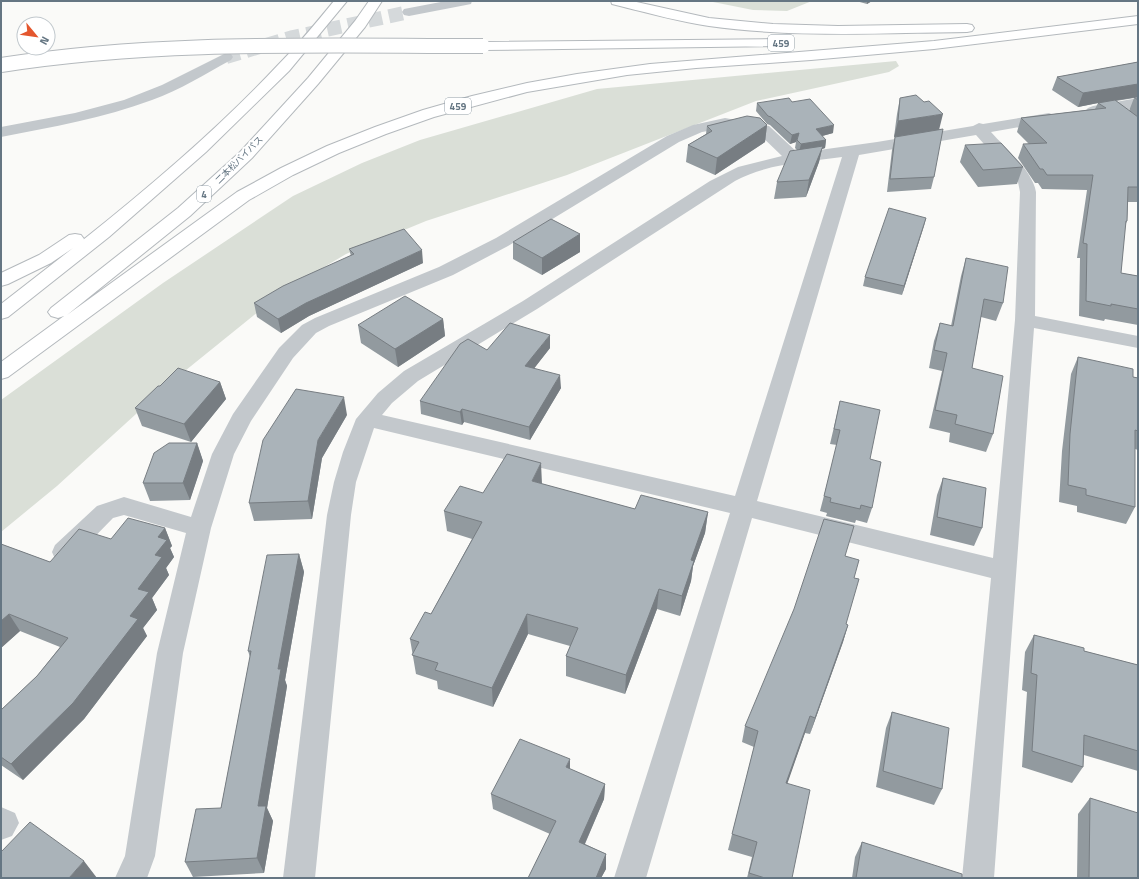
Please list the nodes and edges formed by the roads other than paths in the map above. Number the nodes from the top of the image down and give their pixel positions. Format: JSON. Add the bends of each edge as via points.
{"nodes":[{"id":1,"x":341,"y":1,"type":"edge"},
{"id":2,"x":376,"y":1,"type":"edge"},
{"id":3,"x":466,"y":1,"type":"edge"},
{"id":4,"x":617,"y":1,"type":"edge"},
{"id":5,"x":409,"y":12,"type":"tunnel mouth"},
{"id":6,"x":1138,"y":16,"type":"edge"},
{"id":7,"x":1138,"y":20,"type":"edge"},
{"id":8,"x":1079,"y":24,"type":"junction"},
{"id":9,"x":986,"y":40,"type":"junction"},
{"id":10,"x":482,"y":50,"type":"junction"},
{"id":11,"x":226,"y":57,"type":"tunnel mouth"},
{"id":12,"x":1,"y":65,"type":"edge"},
{"id":13,"x":1,"y":73,"type":"edge"},
{"id":14,"x":1138,"y":103,"type":"edge"},
{"id":15,"x":979,"y":128,"type":"junction"},
{"id":16,"x":1,"y":132,"type":"edge"},
{"id":17,"x":852,"y":151,"type":"junction"},
{"id":18,"x":189,"y":158,"type":"junction"},
{"id":19,"x":794,"y":159,"type":"junction"},
{"id":20,"x":1,"y":280,"type":"edge"},
{"id":21,"x":1,"y":313,"type":"edge"},
{"id":22,"x":1025,"y":320,"type":"junction"},
{"id":23,"x":1138,"y":342,"type":"edge"},
{"id":24,"x":1,"y":354,"type":"edge"},
{"id":25,"x":1,"y":372,"type":"edge"},
{"id":26,"x":367,"y":419,"type":"junction"},
{"id":27,"x":743,"y":507,"type":"junction"},
{"id":28,"x":199,"y":528,"type":"junction"},
{"id":29,"x":56,"y":560,"type":"edge"},
{"id":30,"x":1004,"y":571,"type":"junction"},
{"id":31,"x":1,"y":821,"type":"edge"},
{"id":32,"x":1,"y":826,"type":"edge"},
{"id":33,"x":131,"y":878,"type":"edge"},
{"id":34,"x":299,"y":878,"type":"edge"},
{"id":35,"x":630,"y":878,"type":"edge"},
{"id":36,"x":978,"y":878,"type":"edge"}],
"edges":[{"from":1,"to":18,"type":"highway","via":[[264,88]]},
{"from":2,"to":24,"type":"highway","name":"二本松バイパス","number":"4","via":[[313,80],[246,155],[184,212],[60,312]]},
{"from":3,"to":5,"type":"street"},
{"from":4,"to":8,"type":"highway","via":[[701,20],[774,28],[979,28],[1052,21]]},
{"from":6,"to":8,"type":"highway","number":"459"},
{"from":7,"to":9,"type":"highway","number":"459"},
{"from":8,"to":10,"type":"highway","number":"459","via":[[986,34],[795,43]]},
{"from":9,"to":10,"type":"highway","via":[[736,51]]},
{"from":9,"to":25,"type":"highway","number":"459","via":[[626,71],[529,88],[412,118],[323,154],[282,173],[243,196]]},
{"from":10,"to":12,"type":"highway","number":"459","bridge":true,"via":[[246,46],[149,49]]},
{"from":10,"to":13,"type":"highway","via":[[123,58]]},
{"from":11,"to":16,"type":"street","via":[[179,82],[112,108]]},
{"from":14,"to":15,"type":"street","via":[[1120,113],[1069,115]]},
{"from":15,"to":17,"type":"street"},
{"from":15,"to":22,"type":"street","via":[[1026,182],[1028,192]]},
{"from":17,"to":19,"type":"street"},
{"from":17,"to":27,"type":"street"},
{"from":18,"to":20,"type":"highway","via":[[45,259]]},
{"from":18,"to":21,"type":"highway","via":[[115,223]]},
{"from":19,"to":26,"type":"street","via":[[752,167],[716,185],[530,305],[411,376],[385,398]]},
{"from":19,"to":28,"type":"street","via":[[763,129],[725,123],[698,128],[673,139],[502,242],[446,271],[365,303],[309,329],[286,353],[241,419],[224,454]]},
{"from":22,"to":23,"type":"street"},
{"from":22,"to":30,"type":"street"},
{"from":26,"to":27,"type":"street"},
{"from":26,"to":34,"type":"street","via":[[345,482],[339,515]]},
{"from":27,"to":30,"type":"street"},
{"from":27,"to":35,"type":"street"},
{"from":28,"to":29,"type":"street","via":[[124,506],[105,512]]},
{"from":28,"to":33,"type":"street","via":[[170,653],[140,856]]},
{"from":30,"to":36,"type":"street"},
{"from":31,"to":32,"type":"street","via":[[4,823]]}]}
